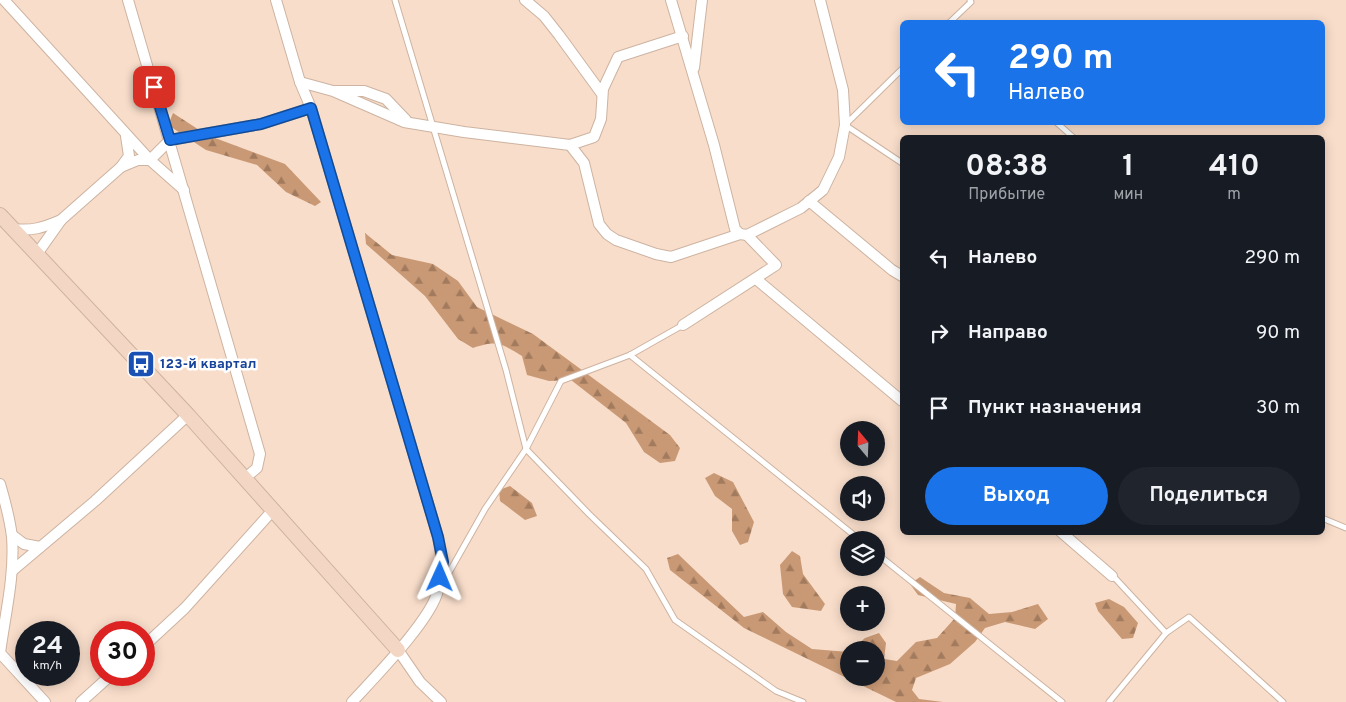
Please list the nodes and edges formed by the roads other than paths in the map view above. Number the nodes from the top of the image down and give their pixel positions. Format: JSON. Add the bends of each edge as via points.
{"nodes":[{"id":1,"x":4,"y":0,"type":"edge"},
{"id":2,"x":128,"y":0,"type":"edge"},
{"id":3,"x":276,"y":0,"type":"edge"},
{"id":4,"x":395,"y":0,"type":"edge"},
{"id":5,"x":524,"y":0,"type":"edge"},
{"id":6,"x":672,"y":0,"type":"edge"},
{"id":7,"x":702,"y":0,"type":"edge"},
{"id":8,"x":820,"y":0,"type":"edge"},
{"id":9,"x":970,"y":0,"type":"edge"},
{"id":10,"x":952,"y":20,"type":"edge"},
{"id":11,"x":678,"y":22,"type":"junction"},
{"id":12,"x":683,"y":36,"type":"junction"},
{"id":13,"x":698,"y":39,"type":"junction"},
{"id":14,"x":900,"y":71,"type":"edge"},
{"id":15,"x":693,"y":74,"type":"junction"},
{"id":16,"x":300,"y":82,"type":"junction"},
{"id":17,"x":602,"y":94,"type":"junction"},
{"id":18,"x":311,"y":108,"type":"junction"},
{"id":19,"x":846,"y":125,"type":"junction"},
{"id":20,"x":1059,"y":125,"type":"edge"},
{"id":21,"x":433,"y":127,"type":"junction"},
{"id":22,"x":124,"y":132,"type":"junction"},
{"id":23,"x":1071,"y":135,"type":"edge"},
{"id":24,"x":170,"y":140,"type":"junction"},
{"id":25,"x":570,"y":145,"type":"junction"},
{"id":26,"x":150,"y":160,"type":"junction"},
{"id":27,"x":900,"y":162,"type":"edge"},
{"id":28,"x":121,"y":167,"type":"junction"},
{"id":29,"x":184,"y":190,"type":"junction"},
{"id":30,"x":809,"y":201,"type":"junction"},
{"id":31,"x":0,"y":215,"type":"edge"},
{"id":32,"x":61,"y":220,"type":"junction"},
{"id":33,"x":13,"y":229,"type":"junction"},
{"id":34,"x":743,"y":235,"type":"junction"},
{"id":35,"x":37,"y":254,"type":"junction"},
{"id":36,"x":900,"y":275,"type":"edge"},
{"id":37,"x":756,"y":279,"type":"junction"},
{"id":38,"x":683,"y":325,"type":"joint"},
{"id":39,"x":630,"y":355,"type":"junction"},
{"id":40,"x":900,"y":399,"type":"edge"},
{"id":41,"x":188,"y":415,"type":"junction"},
{"id":42,"x":526,"y":449,"type":"junction"},
{"id":43,"x":245,"y":478,"type":"junction"},
{"id":44,"x":0,"y":484,"type":"edge"},
{"id":45,"x":274,"y":509,"type":"junction"},
{"id":46,"x":1325,"y":519,"type":"edge"},
{"id":47,"x":1346,"y":528,"type":"edge"},
{"id":48,"x":849,"y":531,"type":"edge"},
{"id":49,"x":1064,"y":535,"type":"edge"},
{"id":50,"x":12,"y":536,"type":"junction"},
{"id":51,"x":40,"y":547,"type":"junction"},
{"id":52,"x":885,"y":560,"type":"edge"},
{"id":53,"x":12,"y":571,"type":"junction"},
{"id":54,"x":1112,"y":576,"type":"joint"},
{"id":55,"x":438,"y":592,"type":"junction"},
{"id":56,"x":4,"y":604,"type":"edge"},
{"id":57,"x":1166,"y":633,"type":"junction"},
{"id":58,"x":155,"y":636,"type":"edge"},
{"id":59,"x":398,"y":650,"type":"junction"},
{"id":60,"x":0,"y":653,"type":"edge"},
{"id":61,"x":99,"y":686,"type":"edge"},
{"id":62,"x":45,"y":702,"type":"edge"},
{"id":63,"x":81,"y":702,"type":"edge"},
{"id":64,"x":352,"y":702,"type":"edge"},
{"id":65,"x":440,"y":702,"type":"edge"},
{"id":66,"x":803,"y":702,"type":"edge"},
{"id":67,"x":1062,"y":702,"type":"edge"},
{"id":68,"x":1110,"y":702,"type":"edge"},
{"id":69,"x":1283,"y":702,"type":"edge"}],
"edges":[{"from":1,"to":22,"type":"street"},
{"from":2,"to":24,"type":"street"},
{"from":3,"to":16,"type":"street"},
{"from":4,"to":21,"type":"lane"},
{"from":5,"to":17,"type":"street","via":[[560,35]]},
{"from":6,"to":11,"type":"street"},
{"from":7,"to":13,"type":"street"},
{"from":8,"to":19,"type":"street","via":[[843,90]]},
{"from":9,"to":10,"type":"lane"},
{"from":11,"to":12,"type":"street"},
{"from":11,"to":13,"type":"street"},
{"from":12,"to":15,"type":"street"},
{"from":12,"to":17,"type":"street","via":[[618,57]]},
{"from":13,"to":15,"type":"street"},
{"from":14,"to":19,"type":"lane"},
{"from":15,"to":34,"type":"street","via":[[735,229]]},
{"from":16,"to":18,"type":"street"},
{"from":16,"to":21,"type":"street","via":[[333,91],[408,123]]},
{"from":17,"to":25,"type":"street","via":[[601,119],[594,137]]},
{"from":18,"to":24,"type":"street","via":[[261,124]]},
{"from":18,"to":55,"type":"street","via":[[438,537],[443,562]]},
{"from":19,"to":27,"type":"lane"},
{"from":19,"to":30,"type":"street","via":[[839,157],[822,190]]},
{"from":20,"to":23,"type":"lane"},
{"from":21,"to":25,"type":"street"},
{"from":21,"to":42,"type":"lane","via":[[506,370]]},
{"from":22,"to":26,"type":"street"},
{"from":22,"to":28,"type":"street","via":[[129,156]]},
{"from":24,"to":26,"type":"street"},
{"from":24,"to":29,"type":"street"},
{"from":25,"to":34,"type":"street","via":[[584,162],[599,224],[616,240],[672,257]]},
{"from":26,"to":28,"type":"street","via":[[138,160]]},
{"from":26,"to":29,"type":"street"},
{"from":28,"to":32,"type":"street"},
{"from":29,"to":43,"type":"street","via":[[260,454],[257,468]]},
{"from":30,"to":34,"type":"street","via":[[801,208]]},
{"from":30,"to":36,"type":"street"},
{"from":31,"to":33,"type":"street"},
{"from":32,"to":33,"type":"street","via":[[41,229]]},
{"from":32,"to":35,"type":"street"},
{"from":33,"to":35,"type":"street"},
{"from":34,"to":37,"type":"street","via":[[776,265]]},
{"from":35,"to":41,"type":"street"},
{"from":37,"to":38,"type":"street"},
{"from":37,"to":40,"type":"street"},
{"from":38,"to":39,"type":"lane"},
{"from":39,"to":42,"type":"lane","via":[[561,381]]},
{"from":39,"to":48,"type":"lane"},
{"from":41,"to":43,"type":"street"},
{"from":41,"to":51,"type":"street"},
{"from":42,"to":55,"type":"lane","via":[[485,509]]},
{"from":42,"to":66,"type":"lane","via":[[646,569],[675,620],[776,691]]},
{"from":43,"to":45,"type":"street"},
{"from":44,"to":50,"type":"street"},
{"from":45,"to":58,"type":"street","via":[[185,608]]},
{"from":45,"to":59,"type":"street"},
{"from":46,"to":47,"type":"lane"},
{"from":49,"to":54,"type":"street"},
{"from":50,"to":51,"type":"street","via":[[24,544]]},
{"from":50,"to":53,"type":"street"},
{"from":51,"to":53,"type":"street"},
{"from":52,"to":67,"type":"lane"},
{"from":53,"to":56,"type":"street"},
{"from":54,"to":57,"type":"lane"},
{"from":55,"to":59,"type":"street","via":[[426,616]]},
{"from":56,"to":60,"type":"street"},
{"from":57,"to":68,"type":"lane"},
{"from":57,"to":69,"type":"lane","via":[[1189,616]]},
{"from":59,"to":64,"type":"street"},
{"from":59,"to":65,"type":"street","via":[[420,682]]},
{"from":60,"to":62,"type":"street"},
{"from":61,"to":63,"type":"street"}]}
